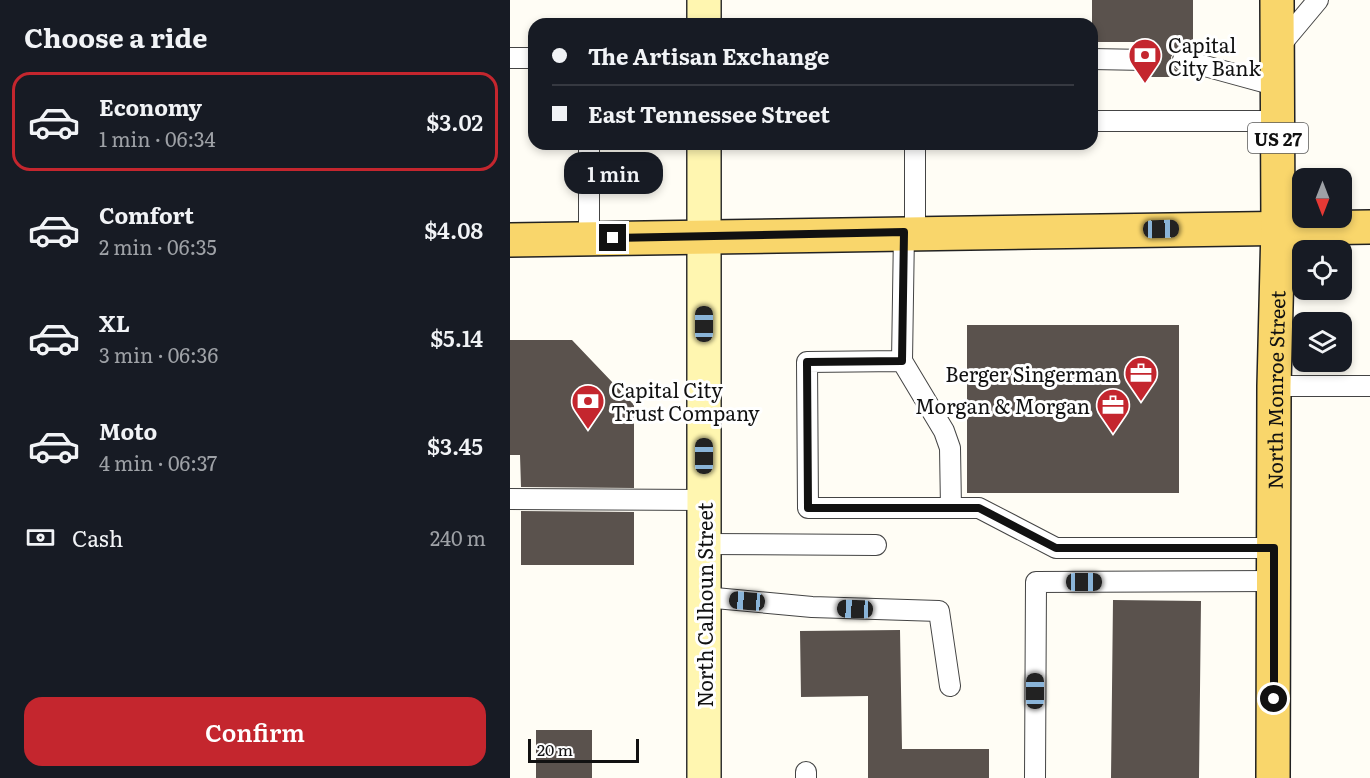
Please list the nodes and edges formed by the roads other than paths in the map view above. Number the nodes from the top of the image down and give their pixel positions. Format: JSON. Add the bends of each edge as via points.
{"nodes":[{"id":1,"x":704,"y":0,"type":"edge"},
{"id":2,"x":1277,"y":0,"type":"edge"},
{"id":3,"x":1318,"y":0,"type":"edge"},
{"id":4,"x":704,"y":18,"type":"edge"},
{"id":5,"x":1277,"y":49,"type":"junction"},
{"id":6,"x":510,"y":58,"type":"edge"},
{"id":7,"x":528,"y":58,"type":"edge"},
{"id":8,"x":1098,"y":59,"type":"edge"},
{"id":9,"x":1146,"y":60,"type":"dead end"},
{"id":10,"x":1183,"y":60,"type":"dead end"},
{"id":11,"x":1278,"y":87,"type":"junction"},
{"id":12,"x":1098,"y":121,"type":"edge"},
{"id":13,"x":1278,"y":121,"type":"junction"},
{"id":14,"x":589,"y":150,"type":"edge"},
{"id":15,"x":704,"y":150,"type":"edge"},
{"id":16,"x":915,"y":150,"type":"edge"},
{"id":17,"x":1278,"y":227,"type":"junction"},
{"id":18,"x":1370,"y":227,"type":"edge"},
{"id":19,"x":909,"y":232,"type":"junction"},
{"id":20,"x":704,"y":236,"type":"junction"},
{"id":21,"x":589,"y":238,"type":"junction"},
{"id":22,"x":510,"y":240,"type":"edge"},
{"id":23,"x":902,"y":361,"type":"junction"},
{"id":24,"x":1274,"y":386,"type":"junction"},
{"id":25,"x":1370,"y":386,"type":"edge"},
{"id":26,"x":510,"y":499,"type":"edge"},
{"id":27,"x":704,"y":500,"type":"junction"},
{"id":28,"x":951,"y":508,"type":"junction"},
{"id":29,"x":704,"y":544,"type":"junction"},
{"id":30,"x":876,"y":545,"type":"dead end"},
{"id":31,"x":1274,"y":548,"type":"junction"},
{"id":32,"x":1274,"y":581,"type":"junction"},
{"id":33,"x":704,"y":597,"type":"junction"},
{"id":34,"x":950,"y":686,"type":"dead end"},
{"id":35,"x":704,"y":778,"type":"edge"},
{"id":36,"x":1035,"y":778,"type":"edge"},
{"id":37,"x":1274,"y":778,"type":"edge"}],
"edges":[{"from":1,"to":4,"type":"street"},
{"from":2,"to":5,"type":"main road","name":"North Monroe Street","number":"US 27"},
{"from":3,"to":5,"type":"lane"},
{"from":5,"to":11,"type":"main road","name":"North Monroe Street","number":"US 27"},
{"from":6,"to":7,"type":"lane"},
{"from":8,"to":9,"type":"lane"},
{"from":10,"to":11,"type":"lane"},
{"from":11,"to":13,"type":"main road","name":"North Monroe Street","number":"US 27"},
{"from":12,"to":13,"type":"lane"},
{"from":13,"to":17,"type":"main road","name":"North Monroe Street","number":"US 27"},
{"from":14,"to":21,"type":"lane"},
{"from":15,"to":20,"type":"street","name":"North Calhoun Street"},
{"from":16,"to":19,"type":"lane"},
{"from":17,"to":18,"type":"main road"},
{"from":17,"to":19,"type":"main road"},
{"from":17,"to":24,"type":"main road","name":"North Monroe Street","number":"US 27"},
{"from":19,"to":20,"type":"main road"},
{"from":19,"to":23,"type":"lane"},
{"from":20,"to":21,"type":"main road"},
{"from":20,"to":27,"type":"street","name":"North Calhoun Street"},
{"from":21,"to":22,"type":"main road"},
{"from":23,"to":28,"type":"lane","via":[[944,430],[950,448]]},
{"from":23,"to":28,"type":"lane","via":[[807,362],[808,508]]},
{"from":24,"to":25,"type":"lane"},
{"from":24,"to":31,"type":"main road","name":"North Monroe Street","number":"US 27"},
{"from":26,"to":27,"type":"lane"},
{"from":27,"to":29,"type":"street","name":"North Calhoun Street"},
{"from":28,"to":31,"type":"lane","via":[[979,508],[1056,548]]},
{"from":29,"to":30,"type":"lane"},
{"from":29,"to":33,"type":"street","name":"North Calhoun Street"},
{"from":31,"to":32,"type":"main road","name":"North Monroe Street","number":"US 27"},
{"from":32,"to":36,"type":"lane","via":[[1036,582]]},
{"from":32,"to":37,"type":"main road","name":"North Monroe Street","number":"US 27"},
{"from":33,"to":34,"type":"lane","via":[[812,607],[939,612]]},
{"from":33,"to":35,"type":"street","name":"North Calhoun Street"}]}
